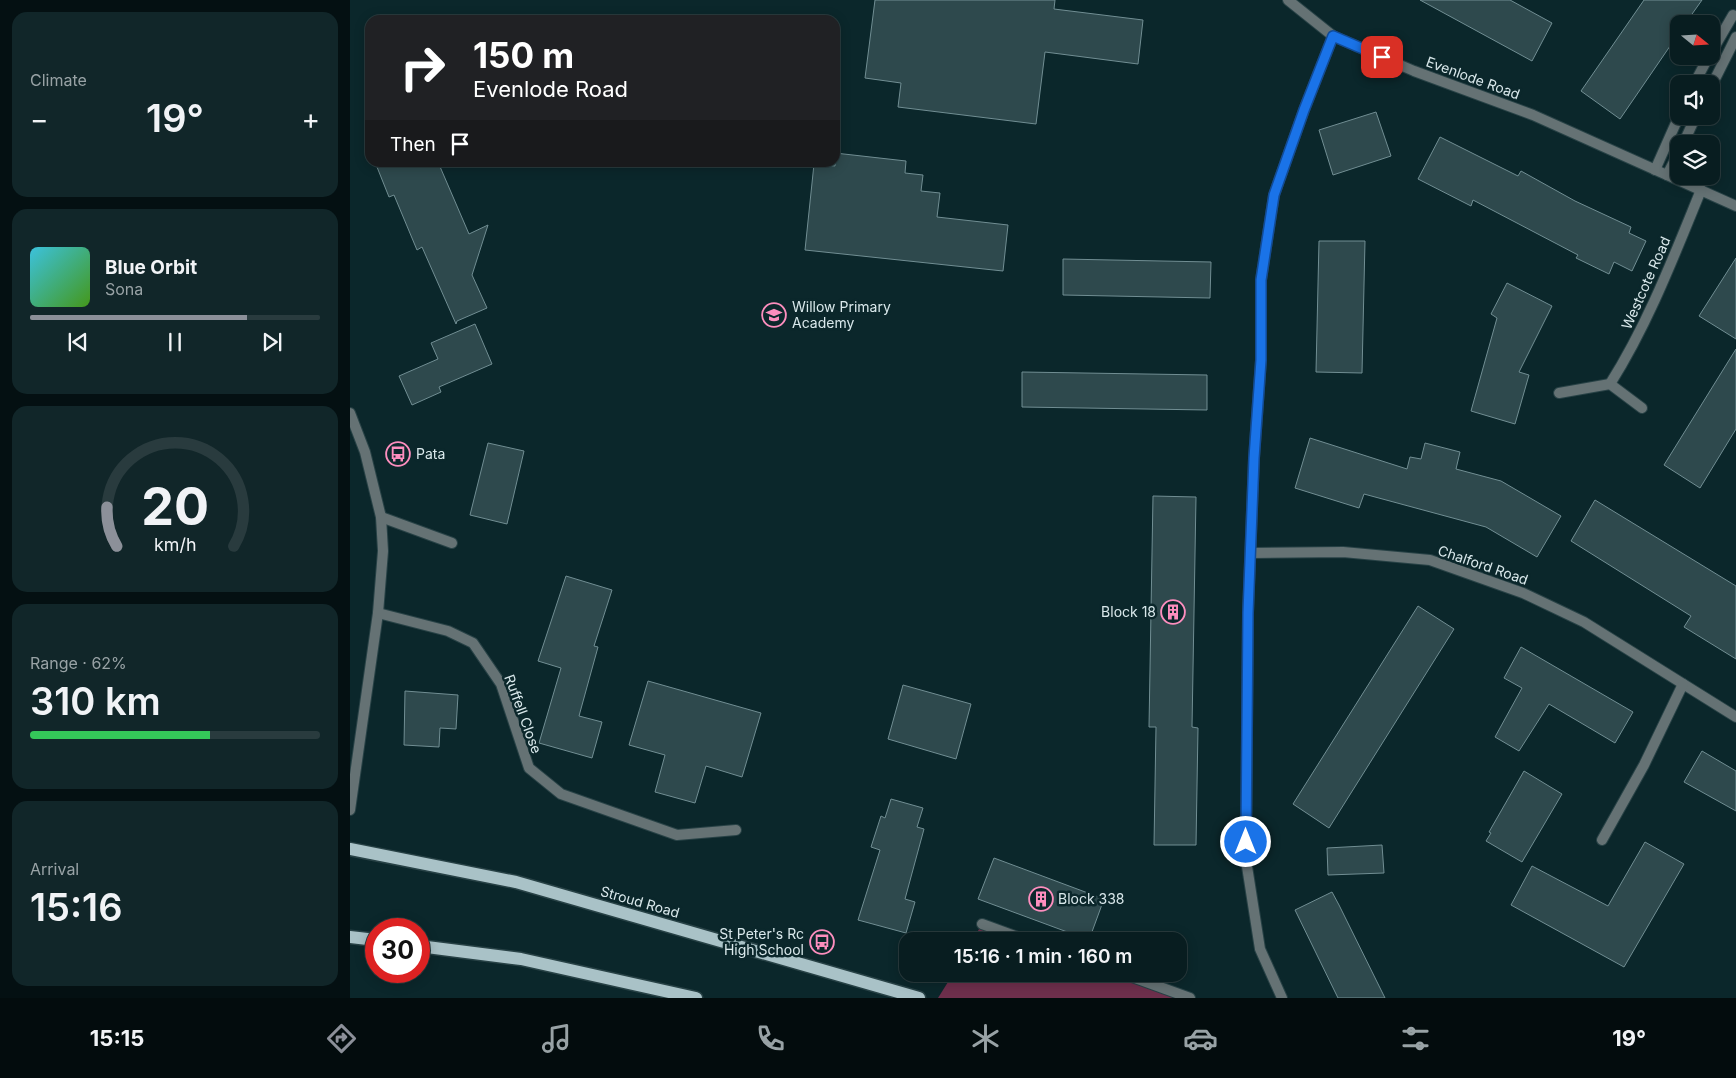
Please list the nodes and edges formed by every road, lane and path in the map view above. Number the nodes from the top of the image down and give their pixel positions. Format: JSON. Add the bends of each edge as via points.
{"nodes":[{"id":1,"x":1288,"y":0,"type":"edge"},
{"id":2,"x":1733,"y":15,"type":"dead end"},
{"id":3,"x":1333,"y":36,"type":"junction"},
{"id":4,"x":1736,"y":37,"type":"edge"},
{"id":5,"x":1720,"y":38,"type":"edge"},
{"id":6,"x":1717,"y":75,"type":"edge"},
{"id":7,"x":1675,"y":125,"type":"edge"},
{"id":8,"x":1670,"y":169,"type":"edge"},
{"id":9,"x":1655,"y":170,"type":"junction"},
{"id":10,"x":1667,"y":175,"type":"junction"},
{"id":11,"x":1701,"y":190,"type":"junction"},
{"id":12,"x":1736,"y":206,"type":"edge"},
{"id":13,"x":1610,"y":384,"type":"junction"},
{"id":14,"x":1559,"y":392,"type":"dead end"},
{"id":15,"x":1642,"y":408,"type":"dead end"},
{"id":16,"x":350,"y":413,"type":"edge"},
{"id":17,"x":381,"y":517,"type":"junction"},
{"id":18,"x":452,"y":543,"type":"dead end"},
{"id":19,"x":1251,"y":553,"type":"junction"},
{"id":20,"x":378,"y":613,"type":"junction"},
{"id":21,"x":1682,"y":684,"type":"junction"},
{"id":22,"x":1736,"y":717,"type":"edge"},
{"id":23,"x":350,"y":810,"type":"edge"},
{"id":24,"x":736,"y":830,"type":"dead end"},
{"id":25,"x":1602,"y":840,"type":"dead end"},
{"id":26,"x":350,"y":849,"type":"edge"},
{"id":27,"x":982,"y":924,"type":"dead end"},
{"id":28,"x":1004,"y":932,"type":"edge"},
{"id":29,"x":350,"y":937,"type":"edge"},
{"id":30,"x":365,"y":939,"type":"edge"},
{"id":31,"x":430,"y":947,"type":"edge"},
{"id":32,"x":1146,"y":982,"type":"edge"},
{"id":33,"x":696,"y":998,"type":"edge"},
{"id":34,"x":919,"y":998,"type":"edge"},
{"id":35,"x":1190,"y":998,"type":"edge"},
{"id":36,"x":1282,"y":998,"type":"edge"}],
"edges":[{"from":1,"to":3,"type":"street","name":"Evenlode Road"},
{"from":2,"to":5,"type":"street"},
{"from":3,"to":9,"type":"street","name":"Evenlode Road","via":[[1414,71],[1533,115]]},
{"from":3,"to":19,"type":"street","via":[[1274,195],[1261,280],[1261,360]]},
{"from":4,"to":6,"type":"street"},
{"from":7,"to":9,"type":"street"},
{"from":8,"to":10,"type":"street"},
{"from":9,"to":10,"type":"street","name":"Evenlode Road"},
{"from":10,"to":11,"type":"street","name":"Evenlode Road"},
{"from":11,"to":12,"type":"street","name":"Evenlode Road"},
{"from":11,"to":13,"type":"street","name":"Westcote Road","via":[[1633,344]]},
{"from":13,"to":14,"type":"street"},
{"from":13,"to":15,"type":"street"},
{"from":16,"to":17,"type":"street","via":[[365,452]]},
{"from":17,"to":18,"type":"street"},
{"from":17,"to":20,"type":"street","via":[[383,551]]},
{"from":19,"to":21,"type":"street","name":"Chalford Road","via":[[1343,552],[1430,560],[1523,593],[1584,622]]},
{"from":19,"to":36,"type":"street","via":[[1246,860],[1260,949]]},
{"from":20,"to":23,"type":"street"},
{"from":20,"to":24,"type":"street","name":"Ruffell Close","via":[[448,631],[473,643],[501,684],[529,768],[561,794],[677,835]]},
{"from":21,"to":22,"type":"street","name":"Chalford Road"},
{"from":21,"to":25,"type":"street","via":[[1644,765]]},
{"from":26,"to":34,"type":"main road","name":"Stroud Road","via":[[516,882]]},
{"from":27,"to":28,"type":"street"},
{"from":29,"to":30,"type":"main road"},
{"from":31,"to":33,"type":"main road","via":[[521,959]]},
{"from":32,"to":35,"type":"street"}]}
